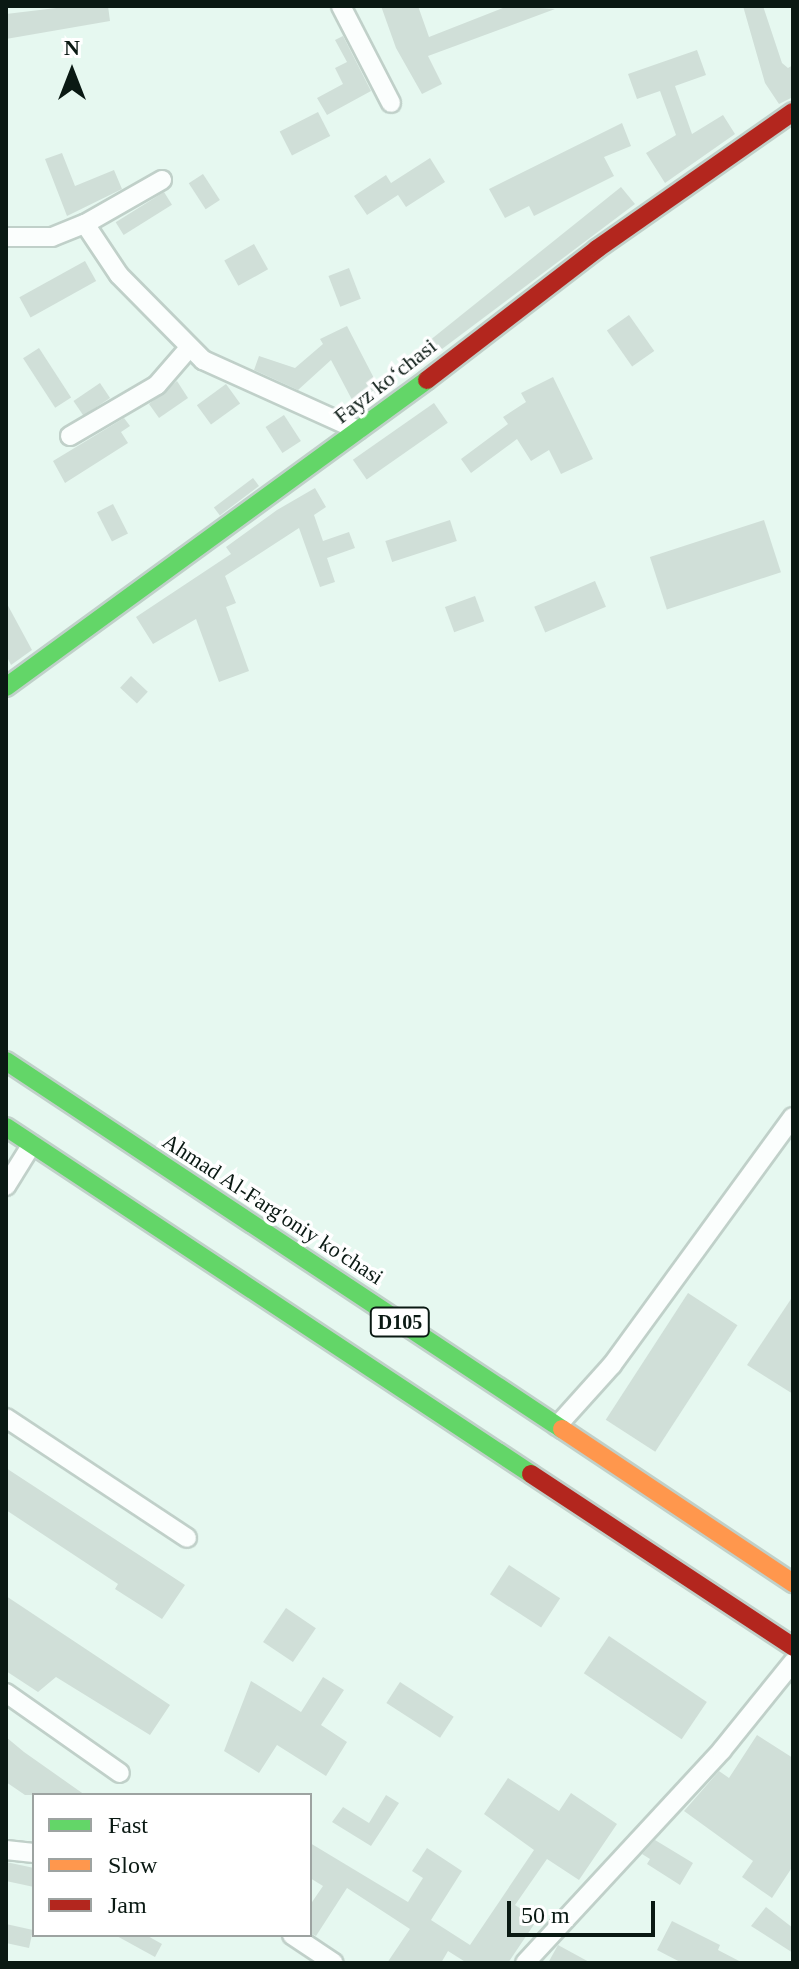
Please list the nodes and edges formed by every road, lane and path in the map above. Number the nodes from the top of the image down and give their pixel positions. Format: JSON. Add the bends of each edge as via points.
{"nodes":[{"id":1,"x":341,"y":6,"type":"edge"},
{"id":2,"x":391,"y":103,"type":"dead end"},
{"id":3,"x":793,"y":112,"type":"edge"},
{"id":4,"x":162,"y":180,"type":"dead end"},
{"id":5,"x":85,"y":224,"type":"junction"},
{"id":6,"x":6,"y":237,"type":"edge"},
{"id":7,"x":189,"y":348,"type":"junction"},
{"id":8,"x":358,"y":430,"type":"junction"},
{"id":9,"x":70,"y":436,"type":"dead end"},
{"id":10,"x":6,"y":687,"type":"edge"},
{"id":11,"x":6,"y":1061,"type":"edge"},
{"id":12,"x":793,"y":1117,"type":"edge"},
{"id":13,"x":6,"y":1127,"type":"edge"},
{"id":14,"x":32,"y":1144,"type":"junction"},
{"id":15,"x":6,"y":1186,"type":"edge"},
{"id":16,"x":6,"y":1418,"type":"edge"},
{"id":17,"x":557,"y":1426,"type":"junction"},
{"id":18,"x":187,"y":1538,"type":"dead end"},
{"id":19,"x":793,"y":1583,"type":"edge"},
{"id":20,"x":793,"y":1647,"type":"edge"},
{"id":21,"x":793,"y":1662,"type":"edge"},
{"id":22,"x":6,"y":1693,"type":"edge"},
{"id":23,"x":120,"y":1773,"type":"dead end"},
{"id":24,"x":6,"y":1850,"type":"edge"},
{"id":25,"x":32,"y":1853,"type":"edge"},
{"id":26,"x":295,"y":1937,"type":"edge"},
{"id":27,"x":334,"y":1963,"type":"edge"},
{"id":28,"x":525,"y":1963,"type":"edge"}],
"edges":[{"from":1,"to":2,"type":"street"},
{"from":3,"to":8,"type":"main road","name":"Fayz koʻchasi","via":[[597,249]]},
{"from":4,"to":5,"type":"street"},
{"from":5,"to":6,"type":"street","via":[[52,237]]},
{"from":5,"to":7,"type":"street","via":[[119,275]]},
{"from":7,"to":8,"type":"street","via":[[262,390]]},
{"from":7,"to":9,"type":"street","via":[[157,385]]},
{"from":8,"to":10,"type":"main road","name":"Fayz koʻchasi"},
{"from":11,"to":17,"type":"main road","name":"Ahmad Al-Farg'oniy ko'chasi","number":"D105"},
{"from":12,"to":17,"type":"street","via":[[612,1365]]},
{"from":13,"to":14,"type":"main road","number":"D105"},
{"from":14,"to":15,"type":"street"},
{"from":14,"to":20,"type":"main road","number":"D105"},
{"from":16,"to":18,"type":"street"},
{"from":17,"to":19,"type":"main road","name":"Ahmad Al-Farg'oniy ko'chasi","number":"D105"},
{"from":21,"to":28,"type":"street","via":[[764,1703]]},
{"from":22,"to":23,"type":"street"},
{"from":24,"to":25,"type":"street"},
{"from":26,"to":27,"type":"street"}]}
